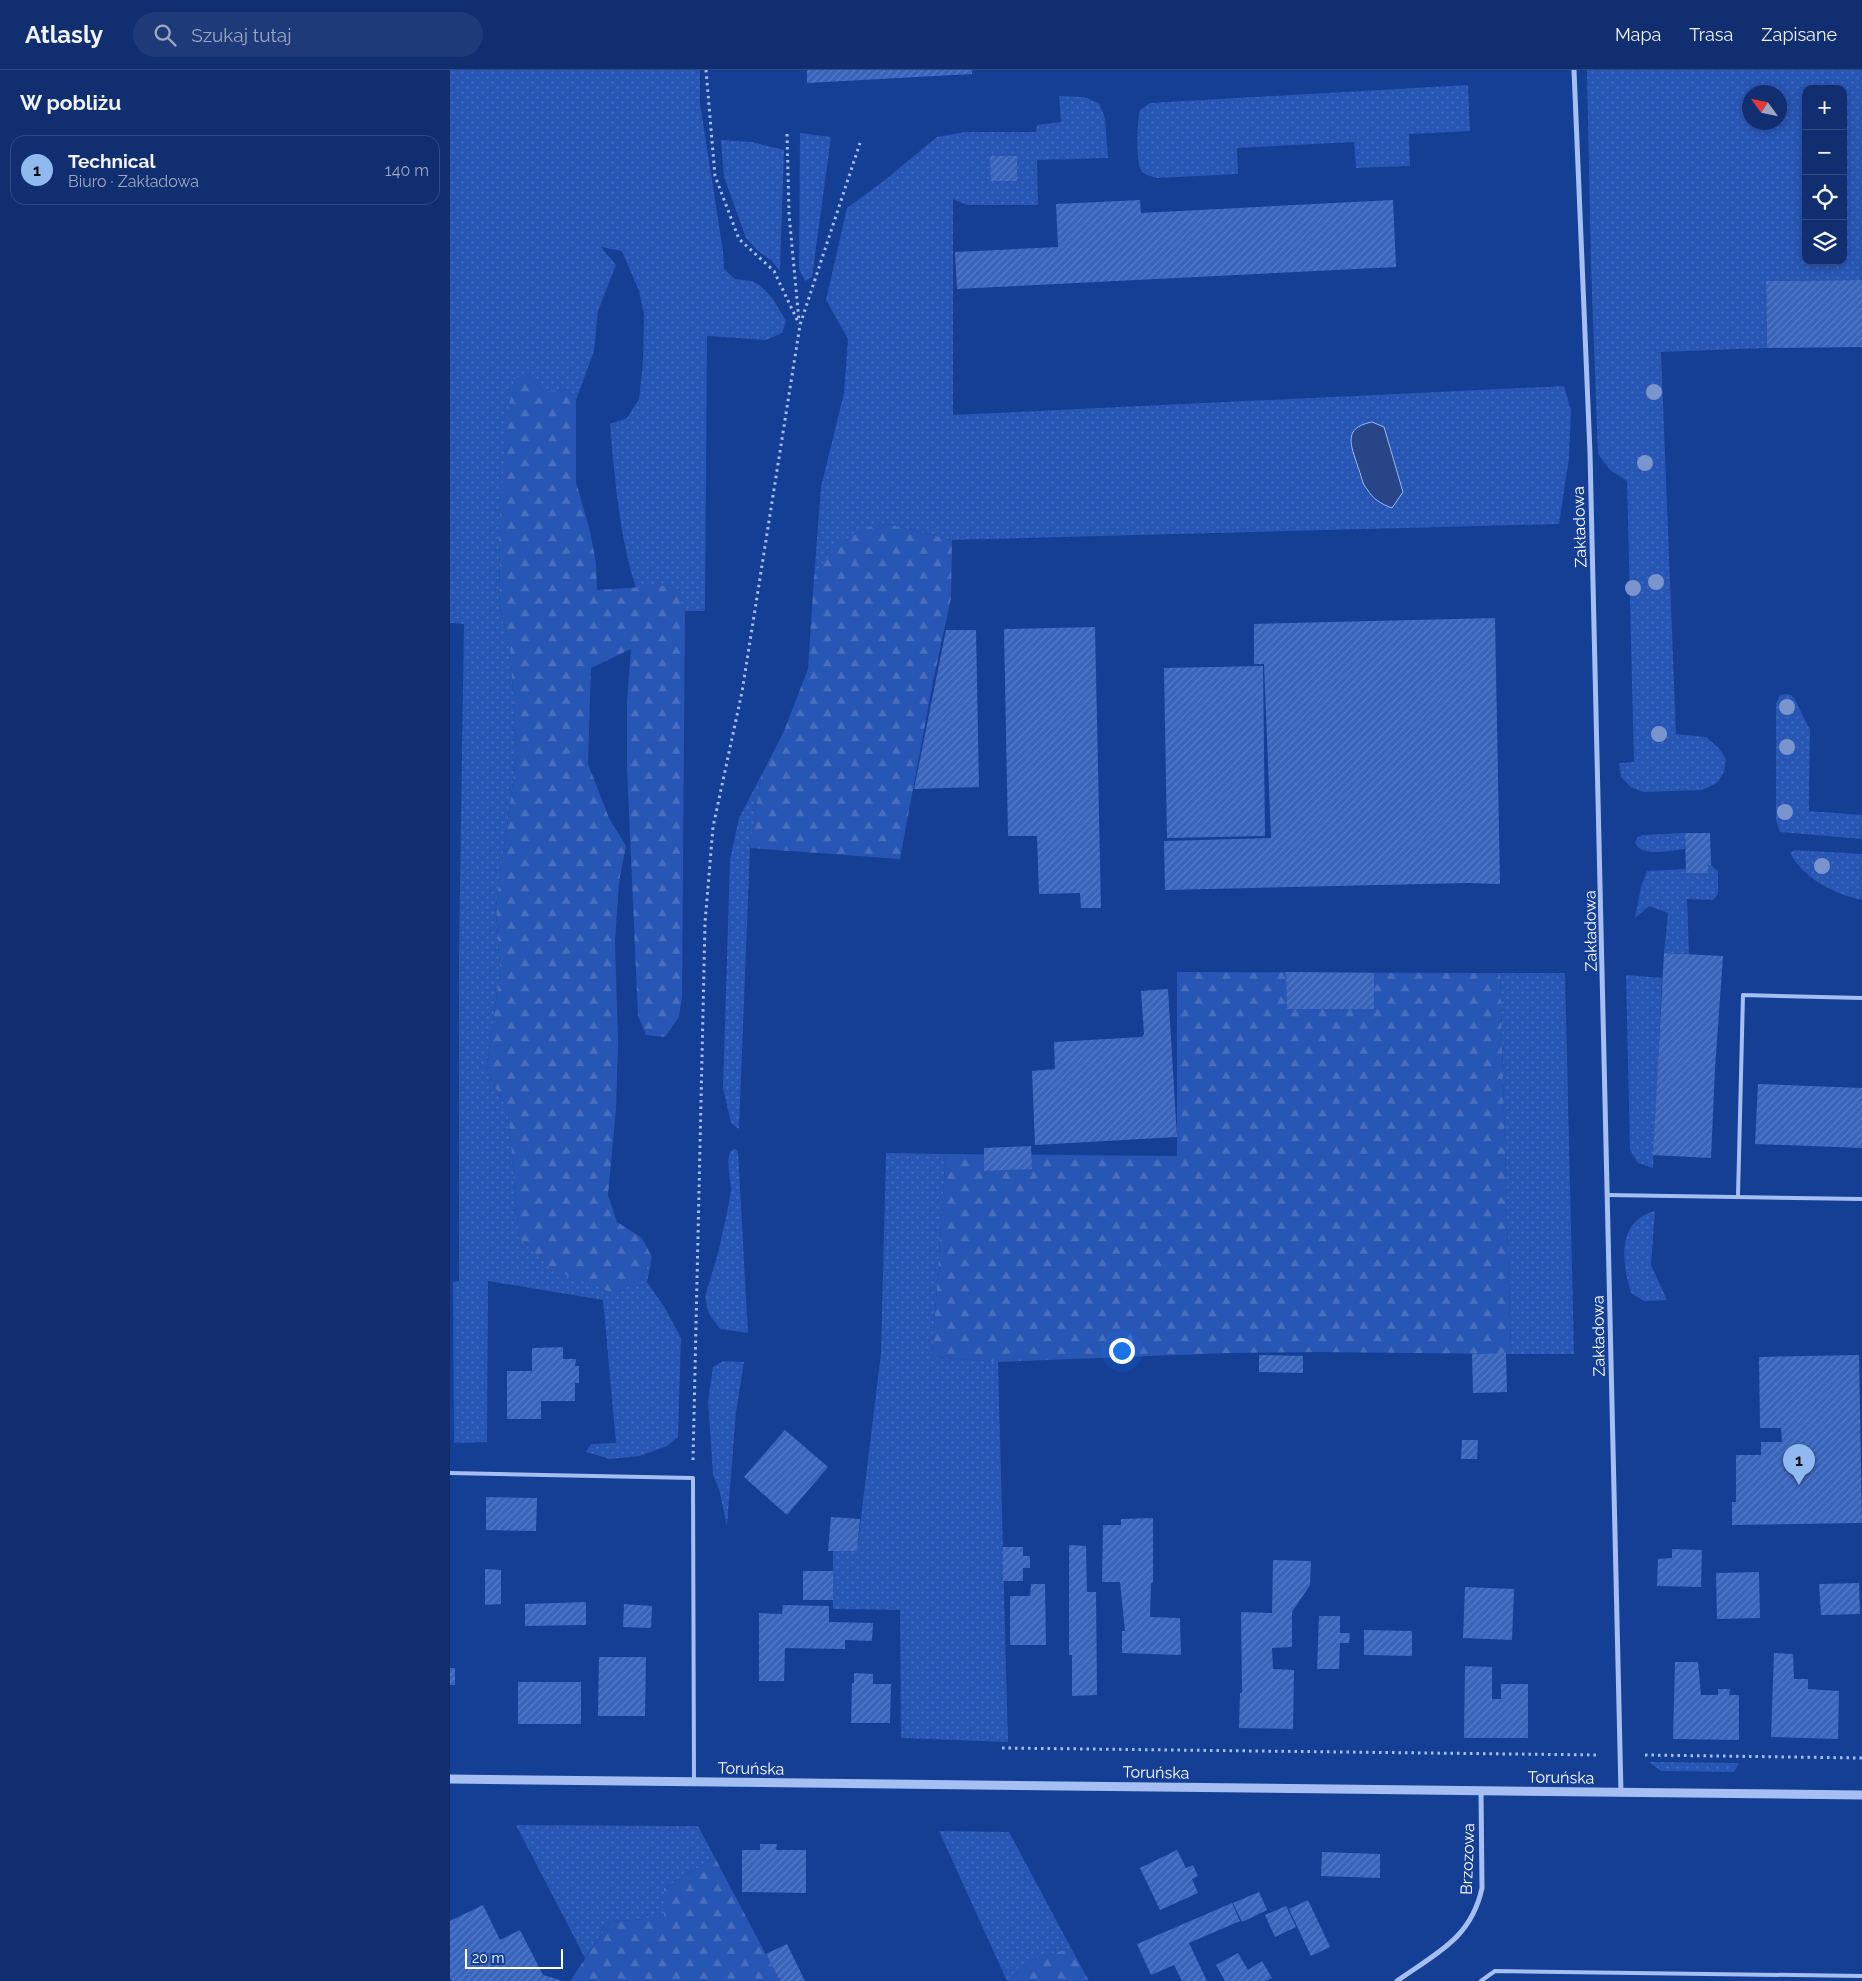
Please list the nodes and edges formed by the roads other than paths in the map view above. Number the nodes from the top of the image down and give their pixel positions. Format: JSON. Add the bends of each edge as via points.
{"nodes":[{"id":1,"x":1574,"y":70,"type":"edge"},
{"id":2,"x":1862,"y":998,"type":"edge"},
{"id":3,"x":1608,"y":1195,"type":"junction"},
{"id":4,"x":1738,"y":1196,"type":"junction"},
{"id":5,"x":1862,"y":1199,"type":"edge"},
{"id":6,"x":450,"y":1473,"type":"edge"},
{"id":7,"x":450,"y":1779,"type":"edge"},
{"id":8,"x":694,"y":1783,"type":"junction"},
{"id":9,"x":1481,"y":1790,"type":"junction"},
{"id":10,"x":1621,"y":1793,"type":"junction"},
{"id":11,"x":1862,"y":1795,"type":"edge"},
{"id":12,"x":1862,"y":1976,"type":"edge"},
{"id":13,"x":1397,"y":1981,"type":"edge"},
{"id":14,"x":1481,"y":1981,"type":"edge"}],
"edges":[{"from":1,"to":3,"type":"street","name":"Zakładowa","via":[[1590,453]]},
{"from":2,"to":4,"type":"lane","via":[[1743,996]]},
{"from":3,"to":4,"type":"lane"},
{"from":3,"to":10,"type":"street","name":"Zakładowa"},
{"from":4,"to":5,"type":"lane"},
{"from":6,"to":8,"type":"lane","via":[[693,1478]]},
{"from":7,"to":8,"type":"street","name":"Toruńska"},
{"from":8,"to":9,"type":"street","name":"Toruńska"},
{"from":9,"to":10,"type":"street","name":"Toruńska"},
{"from":9,"to":13,"type":"street","name":"Brzozowa","via":[[1482,1888],[1473,1918],[1455,1940]]},
{"from":10,"to":11,"type":"street","name":"Toruńska"},
{"from":12,"to":14,"type":"lane","via":[[1495,1971]]}]}
